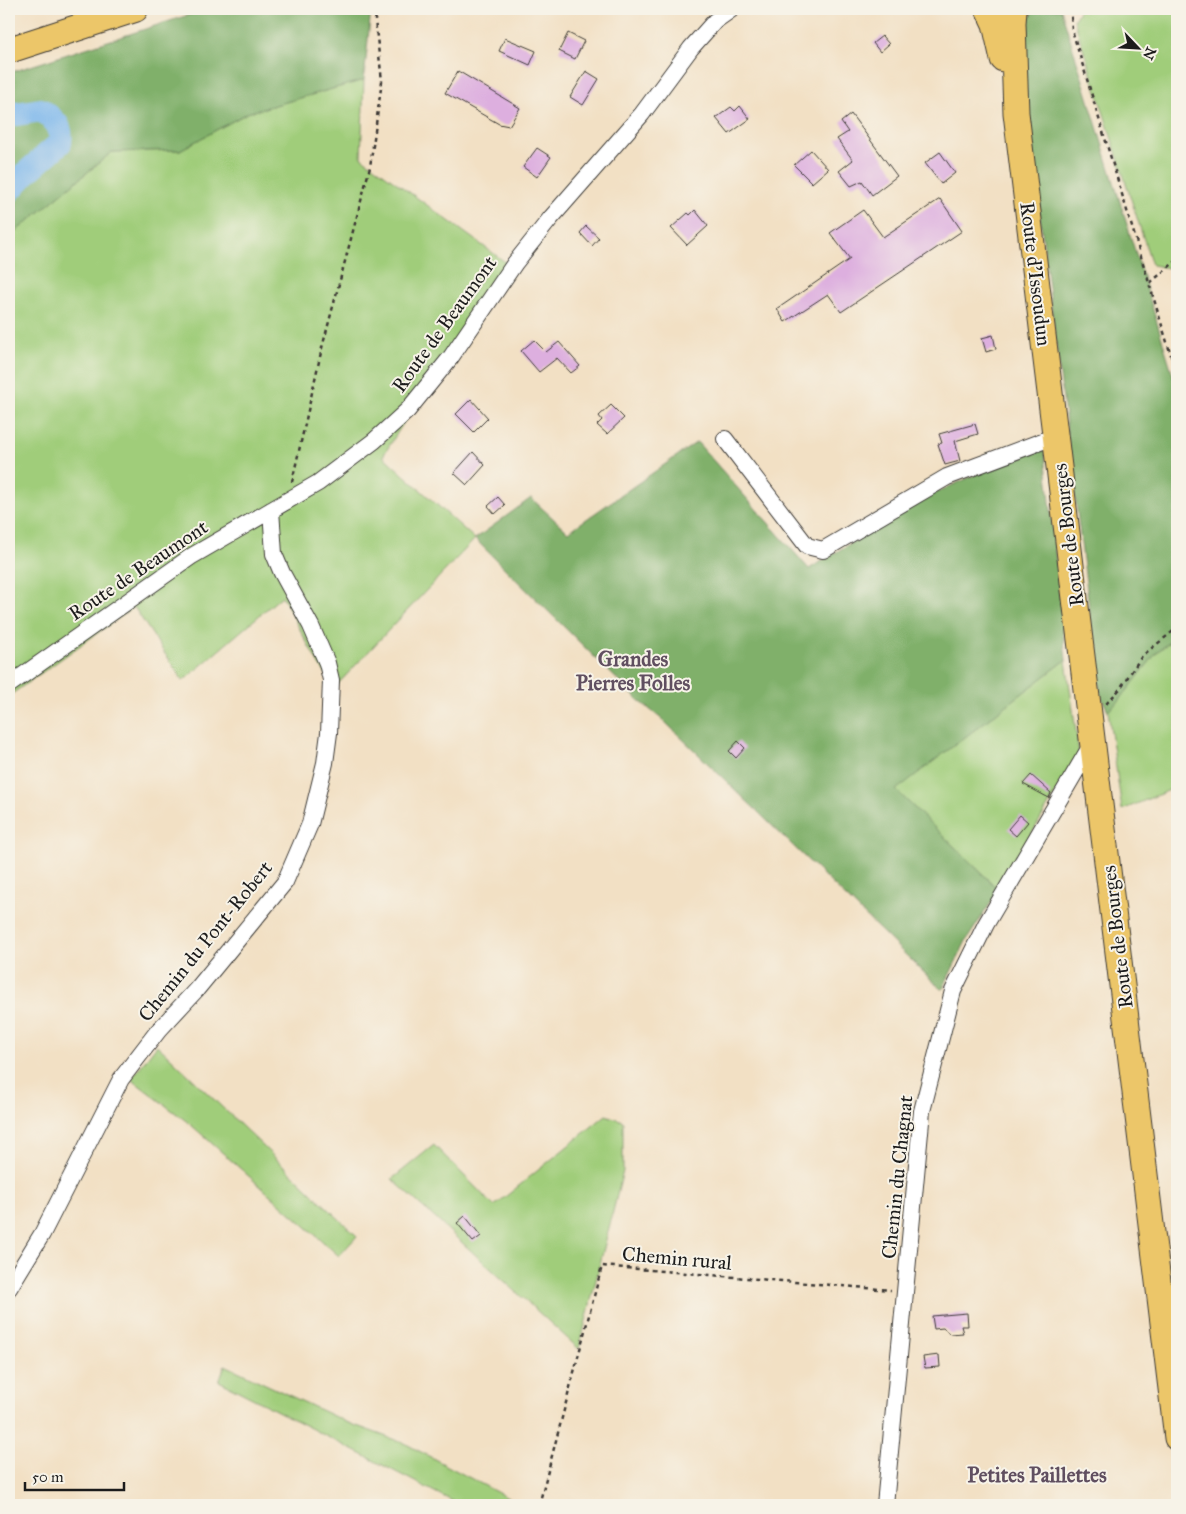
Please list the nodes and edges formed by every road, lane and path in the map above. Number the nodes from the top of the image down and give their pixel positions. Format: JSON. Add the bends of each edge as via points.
{"nodes":[{"id":1,"x":77,"y":9,"type":"edge"},
{"id":2,"x":135,"y":9,"type":"edge"},
{"id":3,"x":378,"y":9,"type":"edge"},
{"id":4,"x":732,"y":9,"type":"edge"},
{"id":5,"x":988,"y":9,"type":"edge"},
{"id":6,"x":1014,"y":9,"type":"edge"},
{"id":7,"x":1073,"y":9,"type":"edge"},
{"id":8,"x":9,"y":31,"type":"edge"},
{"id":9,"x":9,"y":50,"type":"edge"},
{"id":10,"x":1016,"y":113,"type":"junction"},
{"id":11,"x":1177,"y":260,"type":"edge"},
{"id":12,"x":1149,"y":283,"type":"junction"},
{"id":13,"x":1177,"y":375,"type":"edge"},
{"id":14,"x":1056,"y":436,"type":"junction"},
{"id":15,"x":725,"y":439,"type":"dead end"},
{"id":16,"x":288,"y":500,"type":"junction"},
{"id":17,"x":271,"y":510,"type":"junction"},
{"id":18,"x":1177,"y":628,"type":"edge"},
{"id":19,"x":9,"y":685,"type":"edge"},
{"id":20,"x":1092,"y":730,"type":"junction"},
{"id":21,"x":9,"y":1288,"type":"edge"},
{"id":22,"x":907,"y":1292,"type":"junction"},
{"id":23,"x":1177,"y":1438,"type":"edge"},
{"id":24,"x":539,"y":1505,"type":"edge"},
{"id":25,"x":885,"y":1505,"type":"edge"}],
"edges":[{"from":1,"to":8,"type":"highway"},
{"from":2,"to":9,"type":"highway"},
{"from":3,"to":16,"type":"path","via":[[375,20],[382,81],[370,167],[322,348]]},
{"from":4,"to":16,"type":"street","name":"Route de Beaumont","via":[[715,21],[691,48],[642,114],[531,242],[451,357],[408,410],[374,441],[318,483]]},
{"from":5,"to":10,"type":"main road","name":"Route d'Issoudun","via":[[995,24]]},
{"from":6,"to":10,"type":"main road","name":"Route d'Issoudun"},
{"from":7,"to":12,"type":"path","via":[[1072,30]]},
{"from":10,"to":14,"type":"main road","name":"Route d'Issoudun"},
{"from":11,"to":12,"type":"path"},
{"from":12,"to":13,"type":"path"},
{"from":14,"to":15,"type":"street","via":[[947,477],[823,550],[807,546]]},
{"from":14,"to":20,"type":"main road","name":"Route de Bourges"},
{"from":16,"to":17,"type":"street","name":"Route de Beaumont"},
{"from":17,"to":19,"type":"street","name":"Route de Beaumont","via":[[192,556]]},
{"from":17,"to":21,"type":"street","name":"Chemin du Pont-Robert","via":[[274,554],[311,626],[331,680],[325,763],[310,824],[285,882],[121,1079],[42,1234]]},
{"from":18,"to":20,"type":"path","via":[[1142,656]]},
{"from":20,"to":22,"type":"street","name":"Chemin du Chagnat","via":[[953,991],[922,1111]]},
{"from":20,"to":23,"type":"main road","name":"Route de Bourges"},
{"from":22,"to":24,"type":"path","name":"Chemin rural","via":[[602,1266]]},
{"from":22,"to":25,"type":"street","name":"Chemin du Chagnat"}]}
